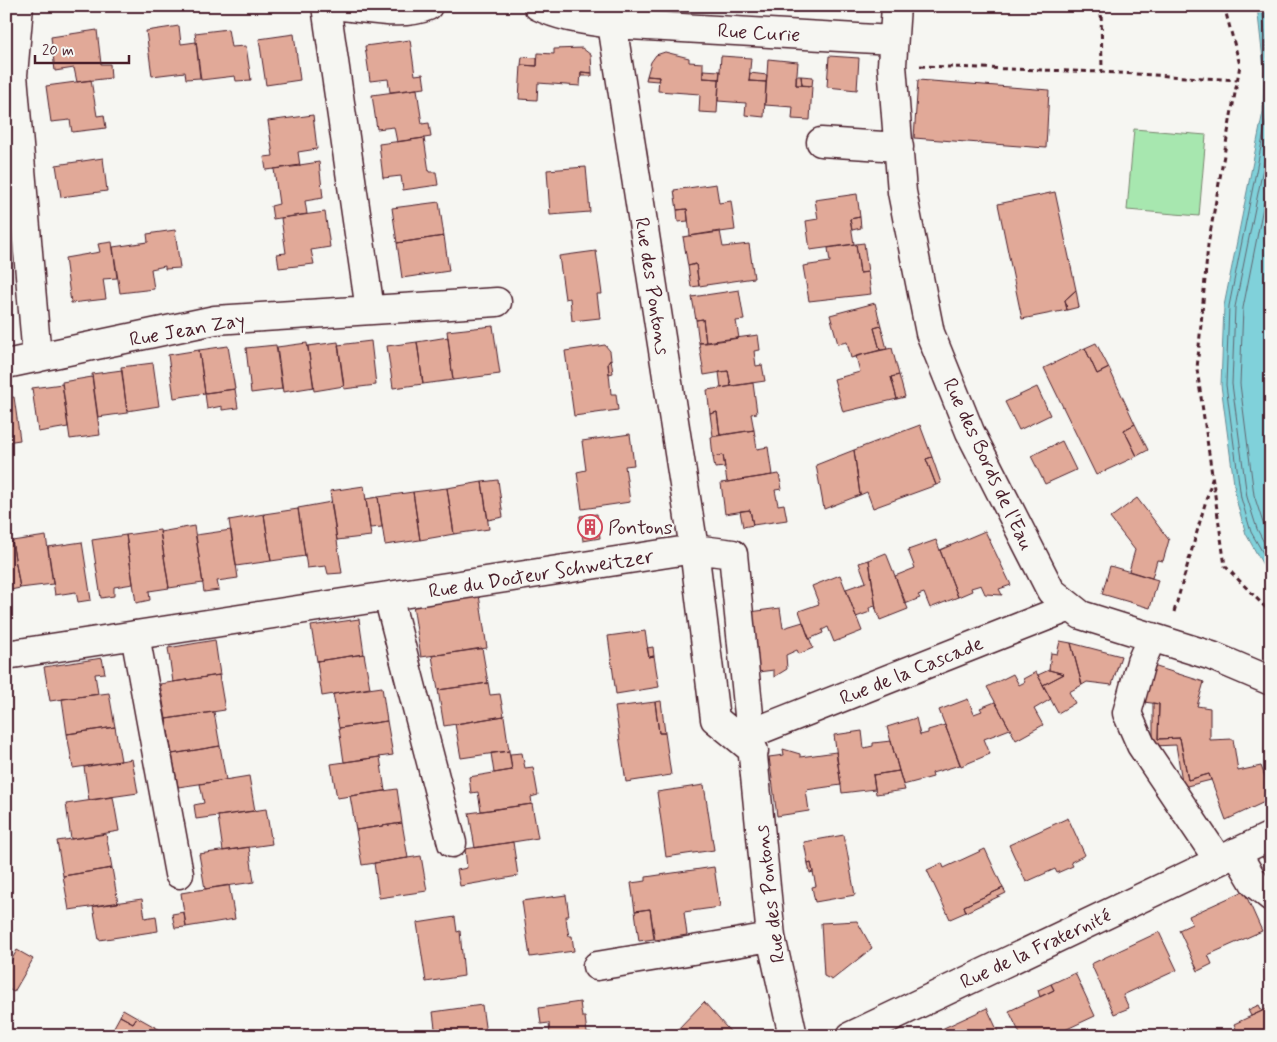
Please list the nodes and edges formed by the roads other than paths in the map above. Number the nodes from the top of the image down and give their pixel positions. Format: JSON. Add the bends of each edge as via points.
{"nodes":[{"id":1,"x":19,"y":6,"type":"edge"},
{"id":2,"x":326,"y":6,"type":"edge"},
{"id":3,"x":340,"y":6,"type":"edge"},
{"id":4,"x":428,"y":6,"type":"edge"},
{"id":5,"x":538,"y":6,"type":"edge"},
{"id":6,"x":896,"y":6,"type":"edge"},
{"id":7,"x":612,"y":24,"type":"junction"},
{"id":8,"x":892,"y":52,"type":"junction"},
{"id":9,"x":821,"y":142,"type":"dead end"},
{"id":10,"x":899,"y":147,"type":"junction"},
{"id":11,"x":497,"y":302,"type":"dead end"},
{"id":12,"x":370,"y":310,"type":"junction"},
{"id":13,"x":37,"y":358,"type":"junction"},
{"id":14,"x":6,"y":364,"type":"edge"},
{"id":15,"x":694,"y":550,"type":"junction"},
{"id":16,"x":388,"y":596,"type":"junction"},
{"id":17,"x":1070,"y":607,"type":"junction"},
{"id":18,"x":135,"y":635,"type":"junction"},
{"id":19,"x":1159,"y":639,"type":"junction"},
{"id":20,"x":6,"y":654,"type":"edge"},
{"id":21,"x":1271,"y":681,"type":"edge"},
{"id":22,"x":753,"y":742,"type":"junction"},
{"id":23,"x":1271,"y":836,"type":"edge"},
{"id":24,"x":452,"y":843,"type":"dead end"},
{"id":25,"x":1228,"y":856,"type":"junction"},
{"id":26,"x":179,"y":874,"type":"dead end"},
{"id":27,"x":1271,"y":897,"type":"edge"},
{"id":28,"x":771,"y":937,"type":"junction"},
{"id":29,"x":597,"y":966,"type":"dead end"},
{"id":30,"x":793,"y":1036,"type":"edge"},
{"id":31,"x":851,"y":1036,"type":"edge"}],
"edges":[{"from":1,"to":13,"type":"street","via":[[13,75]]},
{"from":2,"to":12,"type":"street"},
{"from":3,"to":4,"type":"street","via":[[400,11]]},
{"from":5,"to":7,"type":"street","name":"Rue Curie","via":[[574,19]]},
{"from":6,"to":8,"type":"street","name":"Rue des Bords de l'Eau"},
{"from":7,"to":8,"type":"street","name":"Rue Curie"},
{"from":7,"to":15,"type":"street","name":"Rue des Pontons"},
{"from":8,"to":10,"type":"street","name":"Rue des Bords de l'Eau"},
{"from":9,"to":10,"type":"street"},
{"from":10,"to":17,"type":"street","name":"Rue des Bords de l'Eau","via":[[902,192],[930,333],[970,432],[1019,531],[1051,592]]},
{"from":11,"to":12,"type":"street","name":"Rue Jean Zay"},
{"from":12,"to":13,"type":"street","name":"Rue Jean Zay","via":[[215,320]]},
{"from":13,"to":14,"type":"street","name":"Rue Jean Zay"},
{"from":15,"to":16,"type":"street","name":"Rue du Docteur Schweitzer"},
{"from":15,"to":22,"type":"street","name":"Rue des Pontons","via":[[715,720]]},
{"from":15,"to":22,"type":"street","name":"Rue des Pontons","via":[[733,554]]},
{"from":16,"to":18,"type":"street","name":"Rue du Docteur Schweitzer"},
{"from":16,"to":24,"type":"street"},
{"from":17,"to":19,"type":"street","name":"Rue des Bords de l'Eau","via":[[1081,614]]},
{"from":17,"to":22,"type":"street","name":"Rue de la Cascade"},
{"from":18,"to":20,"type":"street","name":"Rue du Docteur Schweitzer"},
{"from":18,"to":26,"type":"street"},
{"from":19,"to":21,"type":"street","name":"Rue des Bords de l'Eau","via":[[1212,656]]},
{"from":19,"to":25,"type":"street","via":[[1141,662],[1127,712],[1141,745]]},
{"from":22,"to":28,"type":"street","name":"Rue des Pontons"},
{"from":23,"to":25,"type":"street","name":"Rue de la Fraternité"},
{"from":25,"to":27,"type":"street"},
{"from":25,"to":31,"type":"street","name":"Rue de la Fraternité"},
{"from":28,"to":29,"type":"street"},
{"from":28,"to":30,"type":"street","name":"Rue des Pontons"}]}
